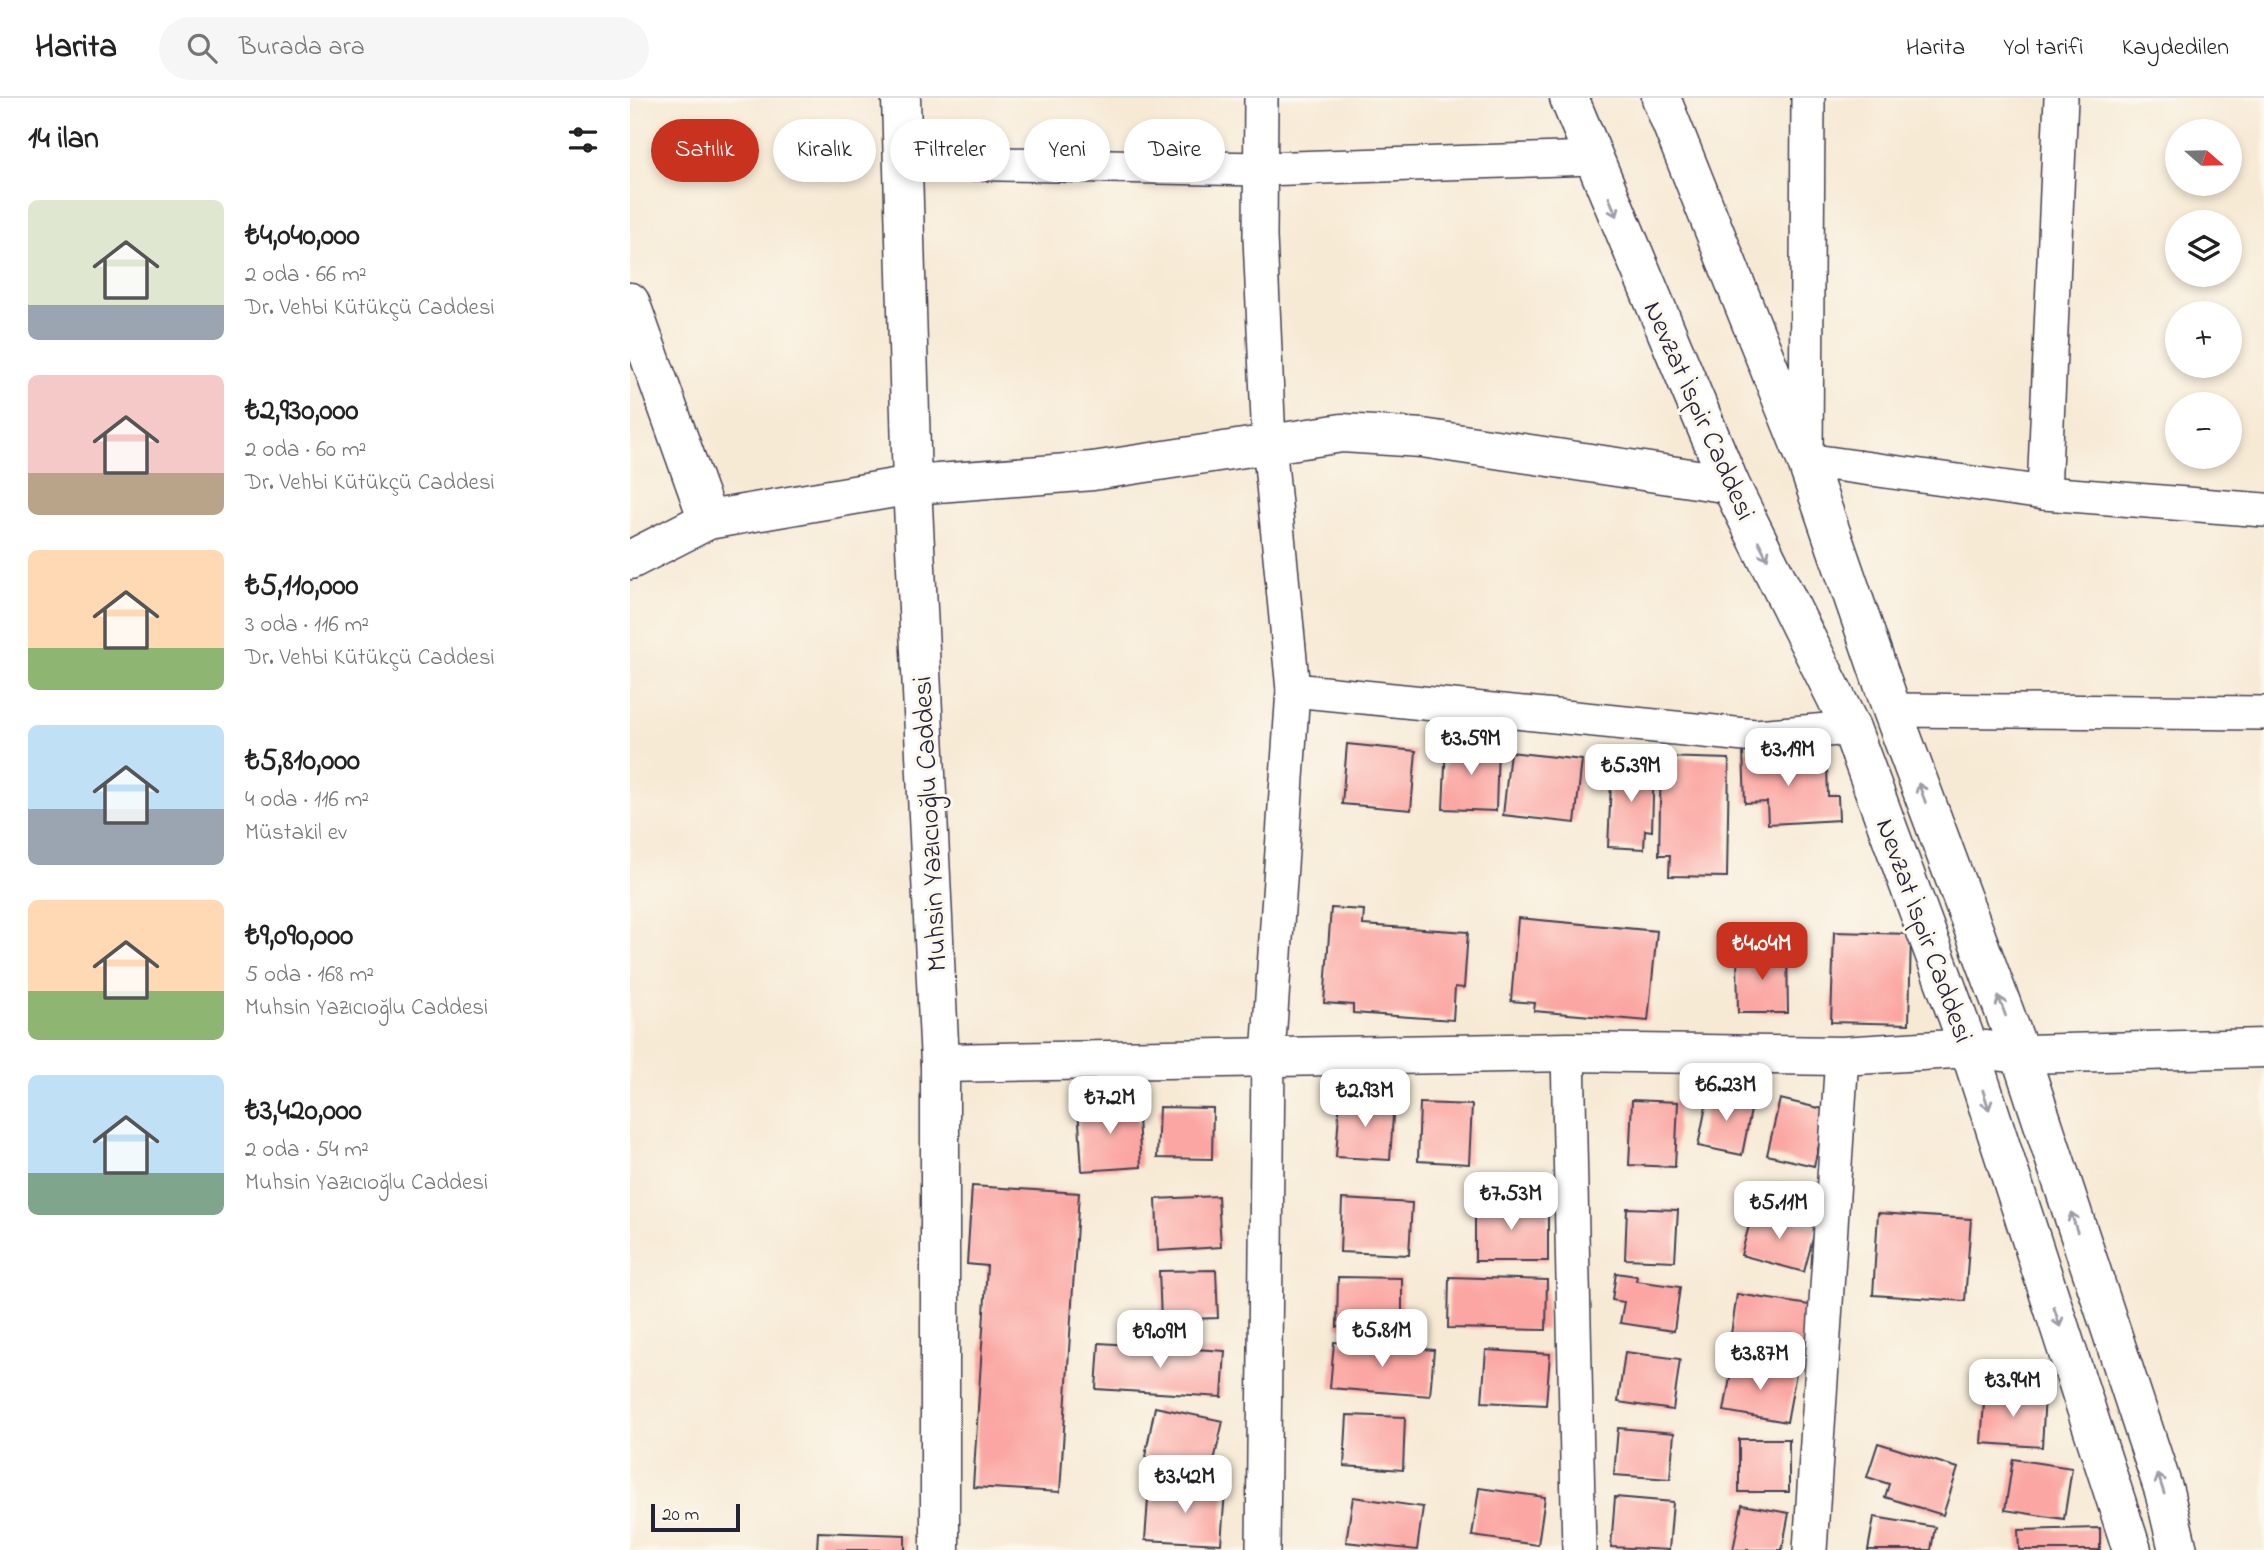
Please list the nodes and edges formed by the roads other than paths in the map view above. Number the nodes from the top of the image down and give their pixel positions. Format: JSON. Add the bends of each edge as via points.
{"nodes":[{"id":1,"x":901,"y":98,"type":"edge"},
{"id":2,"x":1261,"y":98,"type":"edge"},
{"id":3,"x":1569,"y":98,"type":"edge"},
{"id":4,"x":1661,"y":98,"type":"edge"},
{"id":5,"x":1808,"y":98,"type":"edge"},
{"id":6,"x":2061,"y":98,"type":"edge"},
{"id":7,"x":901,"y":119,"type":"edge"},
{"id":8,"x":1593,"y":158,"type":"junction"},
{"id":9,"x":1010,"y":164,"type":"edge"},
{"id":10,"x":1260,"y":169,"type":"junction"},
{"id":11,"x":903,"y":182,"type":"edge"},
{"id":12,"x":630,"y":302,"type":"edge"},
{"id":13,"x":1269,"y":443,"type":"junction"},
{"id":14,"x":1807,"y":460,"type":"junction"},
{"id":15,"x":1730,"y":484,"type":"junction"},
{"id":16,"x":912,"y":485,"type":"junction"},
{"id":17,"x":2044,"y":493,"type":"junction"},
{"id":18,"x":2264,"y":510,"type":"edge"},
{"id":19,"x":708,"y":520,"type":"junction"},
{"id":20,"x":630,"y":560,"type":"edge"},
{"id":21,"x":1293,"y":690,"type":"junction"},
{"id":22,"x":1892,"y":710,"type":"junction"},
{"id":23,"x":2264,"y":713,"type":"edge"},
{"id":24,"x":1852,"y":728,"type":"junction"},
{"id":25,"x":1969,"y":1048,"type":"junction"},
{"id":26,"x":2264,"y":1048,"type":"edge"},
{"id":27,"x":1568,"y":1052,"type":"junction"},
{"id":28,"x":2020,"y":1054,"type":"junction"},
{"id":29,"x":1268,"y":1056,"type":"junction"},
{"id":30,"x":1842,"y":1056,"type":"junction"},
{"id":31,"x":940,"y":1063,"type":"junction"},
{"id":32,"x":940,"y":1550,"type":"edge"},
{"id":33,"x":1263,"y":1550,"type":"edge"},
{"id":34,"x":1579,"y":1550,"type":"edge"},
{"id":35,"x":1810,"y":1550,"type":"edge"},
{"id":36,"x":2133,"y":1550,"type":"edge"},
{"id":37,"x":2178,"y":1550,"type":"edge"}],
"edges":[{"from":1,"to":7,"type":"street","name":"Muhsin Yazıcıoğlu Caddesi"},
{"from":2,"to":10,"type":"street"},
{"from":3,"to":8,"type":"street","name":"Nevzat İspir Caddesi"},
{"from":4,"to":14,"type":"street","name":"Nevzat İspir Caddesi"},
{"from":5,"to":14,"type":"street"},
{"from":6,"to":17,"type":"street"},
{"from":8,"to":10,"type":"street"},
{"from":8,"to":15,"type":"street","name":"Nevzat İspir Caddesi","one_way":true},
{"from":9,"to":10,"type":"street"},
{"from":10,"to":13,"type":"street"},
{"from":11,"to":16,"type":"street","name":"Muhsin Yazıcıoğlu Caddesi"},
{"from":12,"to":19,"type":"street"},
{"from":13,"to":15,"type":"street","via":[[1342,433],[1422,438]]},
{"from":13,"to":16,"type":"street","via":[[1093,471]]},
{"from":13,"to":21,"type":"street"},
{"from":14,"to":17,"type":"street"},
{"from":14,"to":22,"type":"street","name":"Nevzat İspir Caddesi"},
{"from":15,"to":24,"type":"street","name":"Nevzat İspir Caddesi","one_way":true},
{"from":16,"to":19,"type":"street"},
{"from":16,"to":31,"type":"street","name":"Muhsin Yazıcıoğlu Caddesi"},
{"from":17,"to":18,"type":"street"},
{"from":19,"to":20,"type":"street"},
{"from":21,"to":24,"type":"street","via":[[1755,736]]},
{"from":21,"to":29,"type":"street"},
{"from":22,"to":23,"type":"street"},
{"from":28,"to":22,"type":"street","name":"Nevzat İspir Caddesi","one_way":true},
{"from":24,"to":25,"type":"street","name":"Nevzat İspir Caddesi"},
{"from":25,"to":28,"type":"street"},
{"from":25,"to":30,"type":"street"},
{"from":25,"to":36,"type":"street","name":"Nevzat İspir Caddesi","one_way":true},
{"from":26,"to":28,"type":"street"},
{"from":27,"to":29,"type":"street"},
{"from":27,"to":30,"type":"street"},
{"from":27,"to":34,"type":"street"},
{"from":37,"to":28,"type":"street","name":"Nevzat İspir Caddesi","one_way":true,"via":[[2164,1492]]},
{"from":29,"to":31,"type":"street"},
{"from":29,"to":33,"type":"street"},
{"from":30,"to":35,"type":"street"},
{"from":31,"to":32,"type":"street","name":"Muhsin Yazıcıoğlu Caddesi"}]}
